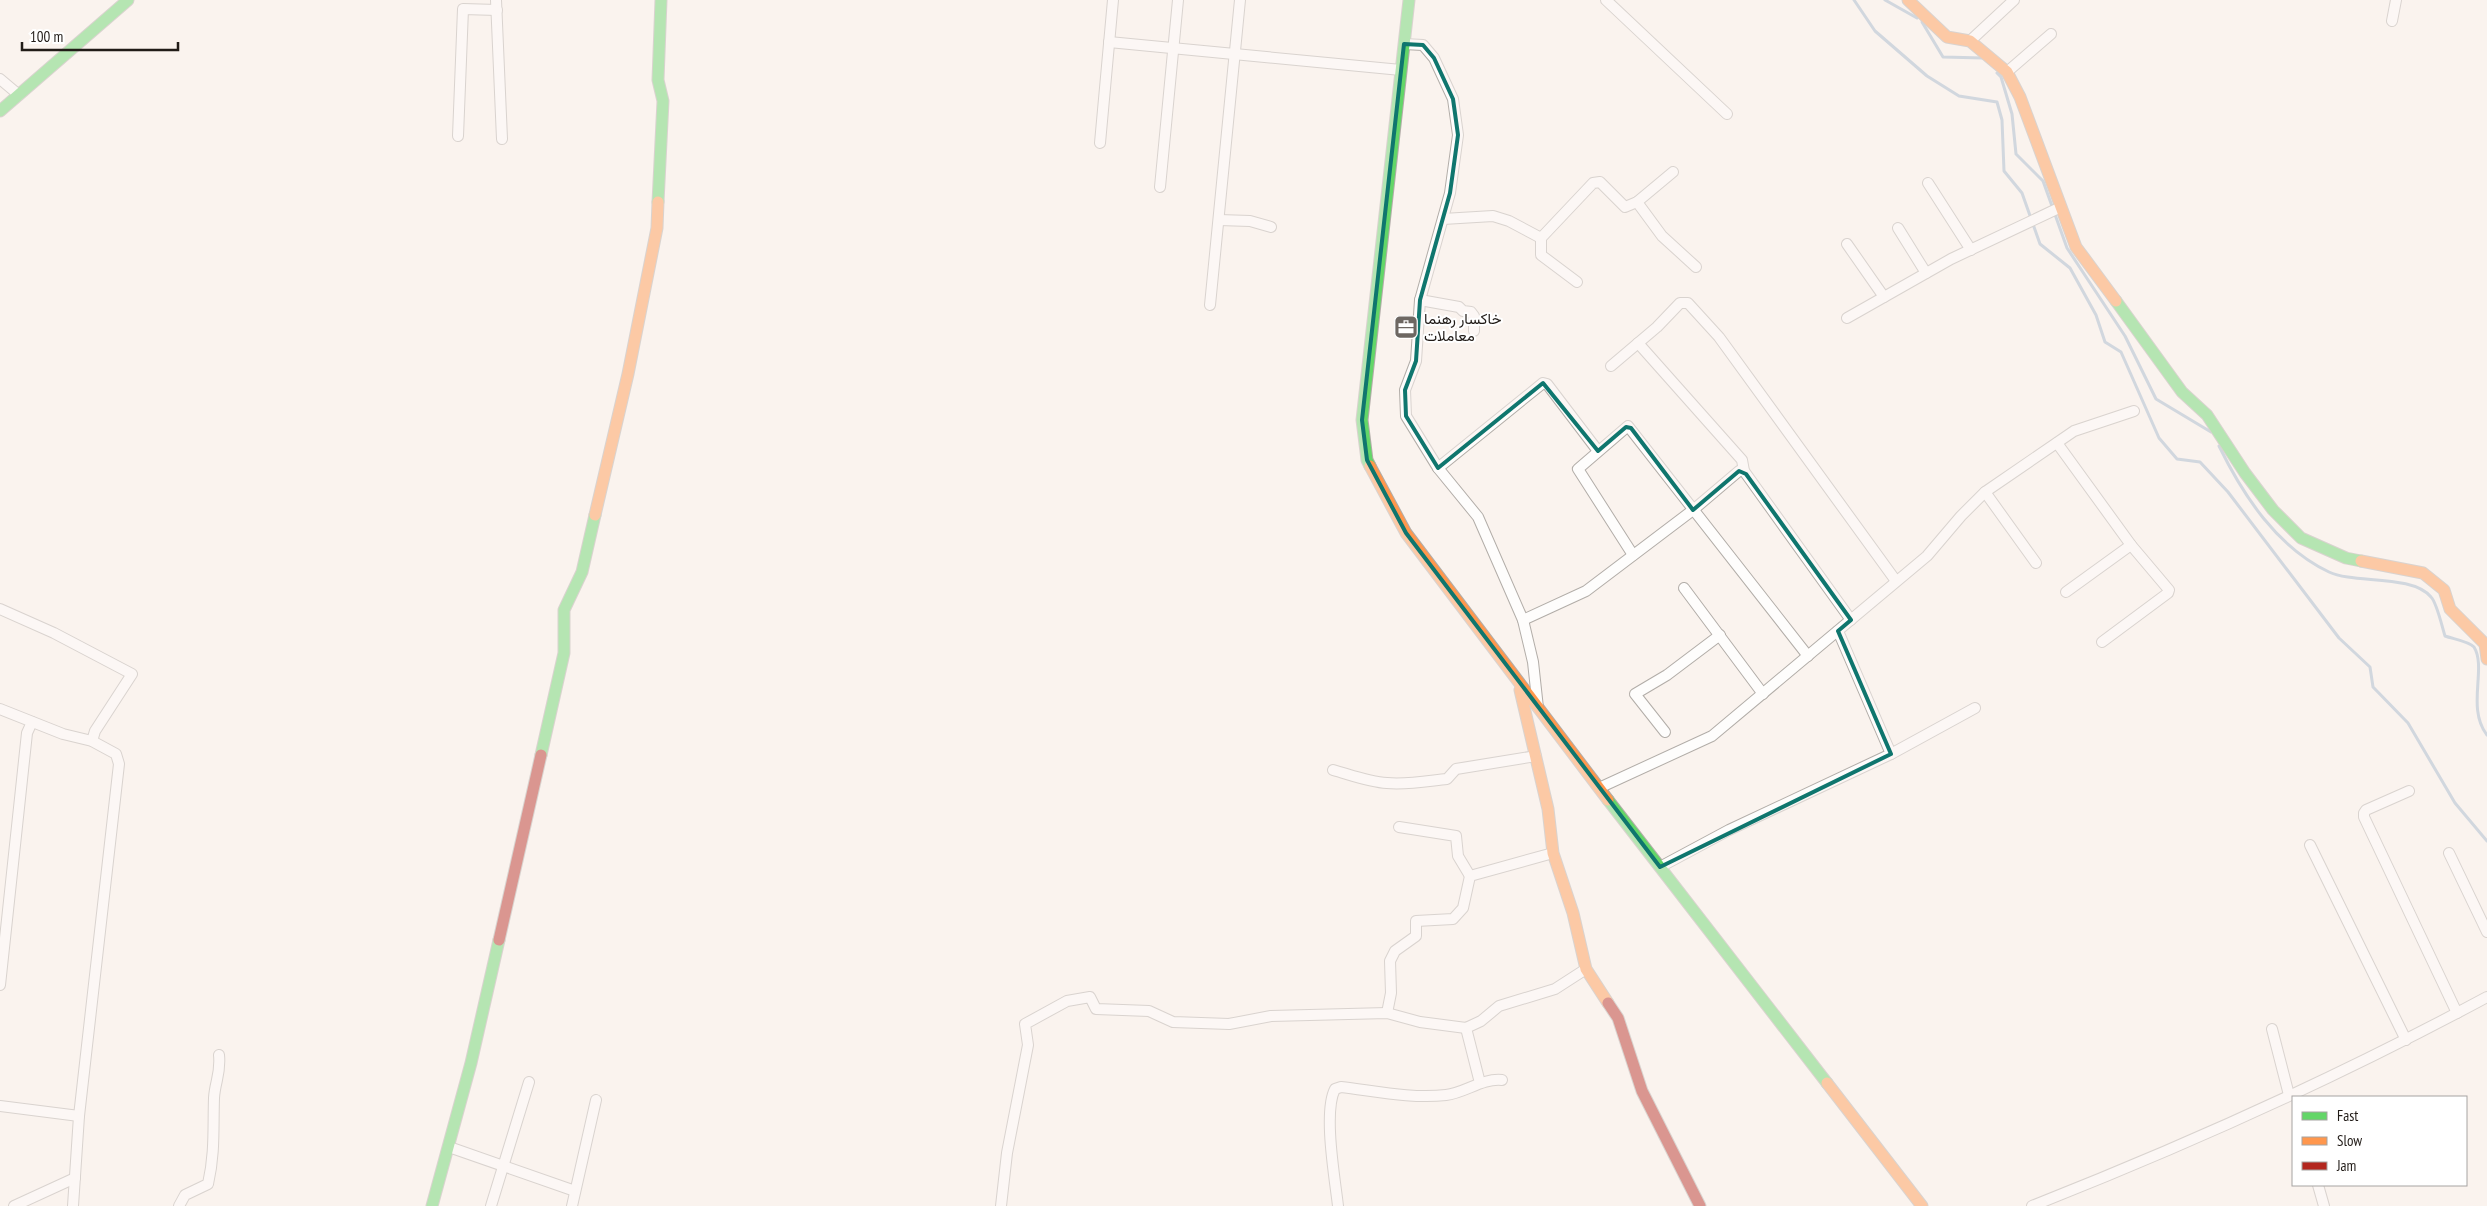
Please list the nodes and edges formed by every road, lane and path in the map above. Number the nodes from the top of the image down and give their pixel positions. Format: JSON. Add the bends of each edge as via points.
{"nodes":[{"id":1,"x":128,"y":0,"type":"edge"},
{"id":2,"x":661,"y":0,"type":"edge"},
{"id":3,"x":1113,"y":0,"type":"edge"},
{"id":4,"x":1178,"y":0,"type":"edge"},
{"id":5,"x":1240,"y":0,"type":"edge"},
{"id":6,"x":1409,"y":0,"type":"edge"},
{"id":7,"x":1606,"y":0,"type":"edge"},
{"id":8,"x":1908,"y":0,"type":"edge"},
{"id":9,"x":2014,"y":0,"type":"edge"},
{"id":10,"x":2396,"y":0,"type":"edge"},
{"id":11,"x":496,"y":5,"type":"edge"},
{"id":12,"x":2392,"y":22,"type":"dead end"},
{"id":13,"x":2051,"y":34,"type":"dead end"},
{"id":14,"x":1970,"y":41,"type":"junction"},
{"id":15,"x":1109,"y":42,"type":"junction"},
{"id":16,"x":1404,"y":44,"type":"junction"},
{"id":17,"x":1173,"y":48,"type":"junction"},
{"id":18,"x":1235,"y":54,"type":"junction"},
{"id":19,"x":1401,"y":70,"type":"junction"},
{"id":20,"x":2006,"y":72,"type":"junction"},
{"id":21,"x":0,"y":79,"type":"edge"},
{"id":22,"x":19,"y":95,"type":"junction"},
{"id":23,"x":0,"y":111,"type":"edge"},
{"id":24,"x":1727,"y":114,"type":"dead end"},
{"id":25,"x":458,"y":136,"type":"dead end"},
{"id":26,"x":502,"y":139,"type":"dead end"},
{"id":27,"x":1100,"y":143,"type":"dead end"},
{"id":28,"x":1673,"y":172,"type":"dead end"},
{"id":29,"x":1928,"y":183,"type":"dead end"},
{"id":30,"x":1160,"y":187,"type":"dead end"},
{"id":31,"x":1636,"y":202,"type":"junction"},
{"id":32,"x":2061,"y":207,"type":"junction"},
{"id":33,"x":1443,"y":219,"type":"junction"},
{"id":34,"x":1218,"y":220,"type":"junction"},
{"id":35,"x":1271,"y":227,"type":"dead end"},
{"id":36,"x":1898,"y":228,"type":"dead end"},
{"id":37,"x":1541,"y":238,"type":"junction"},
{"id":38,"x":1847,"y":244,"type":"dead end"},
{"id":39,"x":1971,"y":250,"type":"junction"},
{"id":40,"x":1696,"y":267,"type":"dead end"},
{"id":41,"x":1926,"y":274,"type":"junction"},
{"id":42,"x":1577,"y":282,"type":"dead end"},
{"id":43,"x":1884,"y":297,"type":"junction"},
{"id":44,"x":1420,"y":300,"type":"junction"},
{"id":45,"x":1210,"y":305,"type":"dead end"},
{"id":46,"x":1847,"y":318,"type":"dead end"},
{"id":47,"x":1474,"y":331,"type":"dead end"},
{"id":48,"x":1638,"y":344,"type":"junction"},
{"id":49,"x":1611,"y":366,"type":"dead end"},
{"id":50,"x":2134,"y":411,"type":"dead end"},
{"id":51,"x":2057,"y":443,"type":"junction"},
{"id":52,"x":1598,"y":451,"type":"junction"},
{"id":53,"x":1438,"y":468,"type":"junction"},
{"id":54,"x":1744,"y":471,"type":"junction"},
{"id":55,"x":1985,"y":492,"type":"junction"},
{"id":56,"x":1693,"y":510,"type":"junction"},
{"id":57,"x":2131,"y":544,"type":"junction"},
{"id":58,"x":1634,"y":555,"type":"junction"},
{"id":59,"x":2036,"y":563,"type":"dead end"},
{"id":60,"x":1896,"y":581,"type":"junction"},
{"id":61,"x":1684,"y":588,"type":"dead end"},
{"id":62,"x":2066,"y":592,"type":"dead end"},
{"id":63,"x":0,"y":609,"type":"edge"},
{"id":64,"x":1523,"y":620,"type":"junction"},
{"id":65,"x":1851,"y":620,"type":"junction"},
{"id":66,"x":1838,"y":631,"type":"junction"},
{"id":67,"x":1720,"y":635,"type":"junction"},
{"id":68,"x":2102,"y":642,"type":"dead end"},
{"id":69,"x":1808,"y":656,"type":"junction"},
{"id":70,"x":2487,"y":659,"type":"edge"},
{"id":71,"x":1519,"y":684,"type":"junction"},
{"id":72,"x":1762,"y":694,"type":"junction"},
{"id":73,"x":1975,"y":708,"type":"dead end"},
{"id":74,"x":0,"y":709,"type":"edge"},
{"id":75,"x":1538,"y":709,"type":"junction"},
{"id":76,"x":32,"y":722,"type":"junction"},
{"id":77,"x":1665,"y":732,"type":"dead end"},
{"id":78,"x":92,"y":741,"type":"junction"},
{"id":79,"x":1891,"y":754,"type":"junction"},
{"id":80,"x":1536,"y":756,"type":"junction"},
{"id":81,"x":1334,"y":770,"type":"dead end"},
{"id":82,"x":1599,"y":788,"type":"junction"},
{"id":83,"x":2409,"y":791,"type":"dead end"},
{"id":84,"x":1399,"y":827,"type":"dead end"},
{"id":85,"x":2310,"y":845,"type":"dead end"},
{"id":86,"x":1552,"y":853,"type":"junction"},
{"id":87,"x":2449,"y":853,"type":"dead end"},
{"id":88,"x":1660,"y":867,"type":"junction"},
{"id":89,"x":1470,"y":876,"type":"junction"},
{"id":90,"x":2487,"y":932,"type":"edge"},
{"id":91,"x":1586,"y":969,"type":"junction"},
{"id":92,"x":0,"y":985,"type":"edge"},
{"id":93,"x":2487,"y":997,"type":"edge"},
{"id":94,"x":1387,"y":1013,"type":"junction"},
{"id":95,"x":2457,"y":1013,"type":"junction"},
{"id":96,"x":1466,"y":1028,"type":"junction"},
{"id":97,"x":2272,"y":1029,"type":"dead end"},
{"id":98,"x":2406,"y":1040,"type":"junction"},
{"id":99,"x":219,"y":1055,"type":"dead end"},
{"id":100,"x":1502,"y":1080,"type":"dead end"},
{"id":101,"x":529,"y":1082,"type":"dead end"},
{"id":102,"x":1480,"y":1083,"type":"junction"},
{"id":103,"x":2289,"y":1095,"type":"junction"},
{"id":104,"x":596,"y":1100,"type":"dead end"},
{"id":105,"x":0,"y":1106,"type":"edge"},
{"id":106,"x":79,"y":1116,"type":"junction"},
{"id":107,"x":449,"y":1147,"type":"junction"},
{"id":108,"x":504,"y":1166,"type":"junction"},
{"id":109,"x":75,"y":1178,"type":"junction"},
{"id":110,"x":2318,"y":1186,"type":"edge"},
{"id":111,"x":575,"y":1192,"type":"junction"},
{"id":112,"x":14,"y":1206,"type":"edge"},
{"id":113,"x":72,"y":1206,"type":"edge"},
{"id":114,"x":179,"y":1206,"type":"edge"},
{"id":115,"x":432,"y":1206,"type":"edge"},
{"id":116,"x":491,"y":1206,"type":"edge"},
{"id":117,"x":572,"y":1206,"type":"edge"},
{"id":118,"x":1001,"y":1206,"type":"edge"},
{"id":119,"x":1338,"y":1206,"type":"edge"},
{"id":120,"x":1700,"y":1206,"type":"edge"},
{"id":121,"x":1922,"y":1206,"type":"edge"},
{"id":122,"x":2032,"y":1206,"type":"edge"},
{"id":123,"x":2324,"y":1206,"type":"edge"}],
"edges":[{"from":1,"to":22,"type":"street"},
{"from":2,"to":107,"type":"street","via":[[658,80],[663,101],[656,228],[645,292],[582,572],[564,610],[564,653],[472,1063]]},
{"from":3,"to":15,"type":"street"},
{"from":4,"to":17,"type":"street"},
{"from":5,"to":18,"type":"street"},
{"from":6,"to":16,"type":"street"},
{"from":7,"to":24,"type":"street"},
{"from":8,"to":14,"type":"street","via":[[1947,36]]},
{"from":9,"to":14,"type":"street"},
{"from":10,"to":12,"type":"street"},
{"from":11,"to":25,"type":"street","via":[[463,8]]},
{"from":11,"to":26,"type":"street"},
{"from":13,"to":20,"type":"street"},
{"from":14,"to":20,"type":"street"},
{"from":15,"to":17,"type":"street"},
{"from":15,"to":27,"type":"street"},
{"from":16,"to":19,"type":"street"},
{"from":16,"to":33,"type":"street","via":[[1423,45],[1434,58],[1452,99],[1458,135]]},
{"from":17,"to":18,"type":"street"},
{"from":17,"to":30,"type":"street"},
{"from":18,"to":19,"type":"street"},
{"from":18,"to":34,"type":"street"},
{"from":19,"to":71,"type":"street","via":[[1362,420],[1367,460],[1406,533]]},
{"from":20,"to":32,"type":"street","via":[[2020,97]]},
{"from":21,"to":22,"type":"street"},
{"from":22,"to":23,"type":"street"},
{"from":28,"to":31,"type":"street"},
{"from":29,"to":39,"type":"street"},
{"from":31,"to":37,"type":"street","via":[[1624,206],[1600,182],[1596,182]]},
{"from":31,"to":40,"type":"street","via":[[1662,236]]},
{"from":32,"to":39,"type":"street"},
{"from":32,"to":70,"type":"street","via":[[2076,247],[2182,392],[2207,415],[2274,510],[2301,538],[2346,558],[2423,573],[2444,590],[2450,609],[2485,644]]},
{"from":33,"to":37,"type":"street","via":[[1493,216]]},
{"from":33,"to":44,"type":"street"},
{"from":34,"to":35,"type":"street","via":[[1250,221]]},
{"from":34,"to":45,"type":"street"},
{"from":36,"to":41,"type":"street"},
{"from":37,"to":42,"type":"street","via":[[1540,253]]},
{"from":38,"to":43,"type":"street"},
{"from":39,"to":41,"type":"street"},
{"from":41,"to":43,"type":"street"},
{"from":43,"to":46,"type":"street"},
{"from":44,"to":47,"type":"street","via":[[1471,312]]},
{"from":44,"to":53,"type":"street","via":[[1416,361],[1405,390],[1406,416]]},
{"from":48,"to":49,"type":"street"},
{"from":48,"to":54,"type":"street","via":[[1742,460]]},
{"from":48,"to":60,"type":"street","via":[[1680,303],[1688,303],[1719,337]]},
{"from":50,"to":51,"type":"street","via":[[2074,431]]},
{"from":51,"to":55,"type":"street"},
{"from":51,"to":57,"type":"street"},
{"from":52,"to":53,"type":"street","via":[[1544,383]]},
{"from":52,"to":56,"type":"street","via":[[1626,427],[1631,428]]},
{"from":52,"to":58,"type":"street","via":[[1578,470]]},
{"from":53,"to":64,"type":"street","via":[[1478,518]]},
{"from":54,"to":56,"type":"street","via":[[1739,471]]},
{"from":54,"to":65,"type":"street"},
{"from":55,"to":59,"type":"street"},
{"from":55,"to":60,"type":"street","via":[[1927,556]]},
{"from":56,"to":58,"type":"street"},
{"from":56,"to":69,"type":"street"},
{"from":57,"to":62,"type":"street"},
{"from":57,"to":68,"type":"street","via":[[2167,587],[2168,593]]},
{"from":58,"to":64,"type":"street","via":[[1586,591]]},
{"from":60,"to":65,"type":"street"},
{"from":61,"to":67,"type":"street"},
{"from":63,"to":78,"type":"street","via":[[132,674],[95,731]]},
{"from":64,"to":75,"type":"street","via":[[1533,662]]},
{"from":65,"to":66,"type":"street"},
{"from":66,"to":69,"type":"street"},
{"from":66,"to":79,"type":"street"},
{"from":67,"to":72,"type":"street"},
{"from":67,"to":77,"type":"street","via":[[1635,694]]},
{"from":69,"to":72,"type":"street"},
{"from":71,"to":75,"type":"street"},
{"from":71,"to":80,"type":"street"},
{"from":72,"to":82,"type":"street","via":[[1712,736]]},
{"from":73,"to":79,"type":"street"},
{"from":74,"to":76,"type":"street"},
{"from":75,"to":82,"type":"street"},
{"from":76,"to":78,"type":"street"},
{"from":76,"to":92,"type":"street","via":[[27,733]]},
{"from":78,"to":106,"type":"street","via":[[116,754],[119,764]]},
{"from":79,"to":88,"type":"street","via":[[1729,830]]},
{"from":80,"to":81,"type":"street","via":[[1454,770],[1447,779],[1417,782],[1374,782]]},
{"from":80,"to":86,"type":"street","via":[[1548,809]]},
{"from":82,"to":88,"type":"street"},
{"from":83,"to":95,"type":"street","via":[[2366,810],[2364,817]]},
{"from":84,"to":89,"type":"street","via":[[1456,836],[1458,856]]},
{"from":85,"to":98,"type":"street"},
{"from":86,"to":89,"type":"street"},
{"from":86,"to":91,"type":"street","via":[[1573,913]]},
{"from":87,"to":90,"type":"street"},
{"from":88,"to":121,"type":"street"},
{"from":89,"to":94,"type":"street","via":[[1462,908],[1453,919],[1416,921],[1415,938],[1395,951],[1390,961],[1391,993]]},
{"from":91,"to":96,"type":"street","via":[[1555,989],[1499,1006]]},
{"from":91,"to":120,"type":"street","via":[[1618,1018],[1642,1091]]},
{"from":93,"to":95,"type":"street"},
{"from":94,"to":96,"type":"street","via":[[1420,1022]]},
{"from":94,"to":118,"type":"street","via":[[1271,1016],[1229,1024],[1173,1022],[1148,1011],[1096,1008],[1090,997],[1067,1001],[1025,1024],[1028,1046],[1007,1153]]},
{"from":95,"to":98,"type":"street"},
{"from":96,"to":102,"type":"street"},
{"from":97,"to":103,"type":"street"},
{"from":98,"to":103,"type":"street"},
{"from":99,"to":114,"type":"street","via":[[208,1184],[185,1195]]},
{"from":100,"to":102,"type":"street"},
{"from":101,"to":108,"type":"street"},
{"from":102,"to":119,"type":"street","via":[[1448,1095],[1335,1089],[1330,1124]]},
{"from":103,"to":122,"type":"street","via":[[2118,1172]]},
{"from":104,"to":111,"type":"street"},
{"from":105,"to":106,"type":"street"},
{"from":106,"to":109,"type":"street"},
{"from":107,"to":108,"type":"street"},
{"from":107,"to":115,"type":"street"},
{"from":108,"to":111,"type":"street"},
{"from":108,"to":116,"type":"street"},
{"from":109,"to":112,"type":"street"},
{"from":109,"to":113,"type":"street"},
{"from":110,"to":123,"type":"street"},
{"from":111,"to":117,"type":"street"}]}
